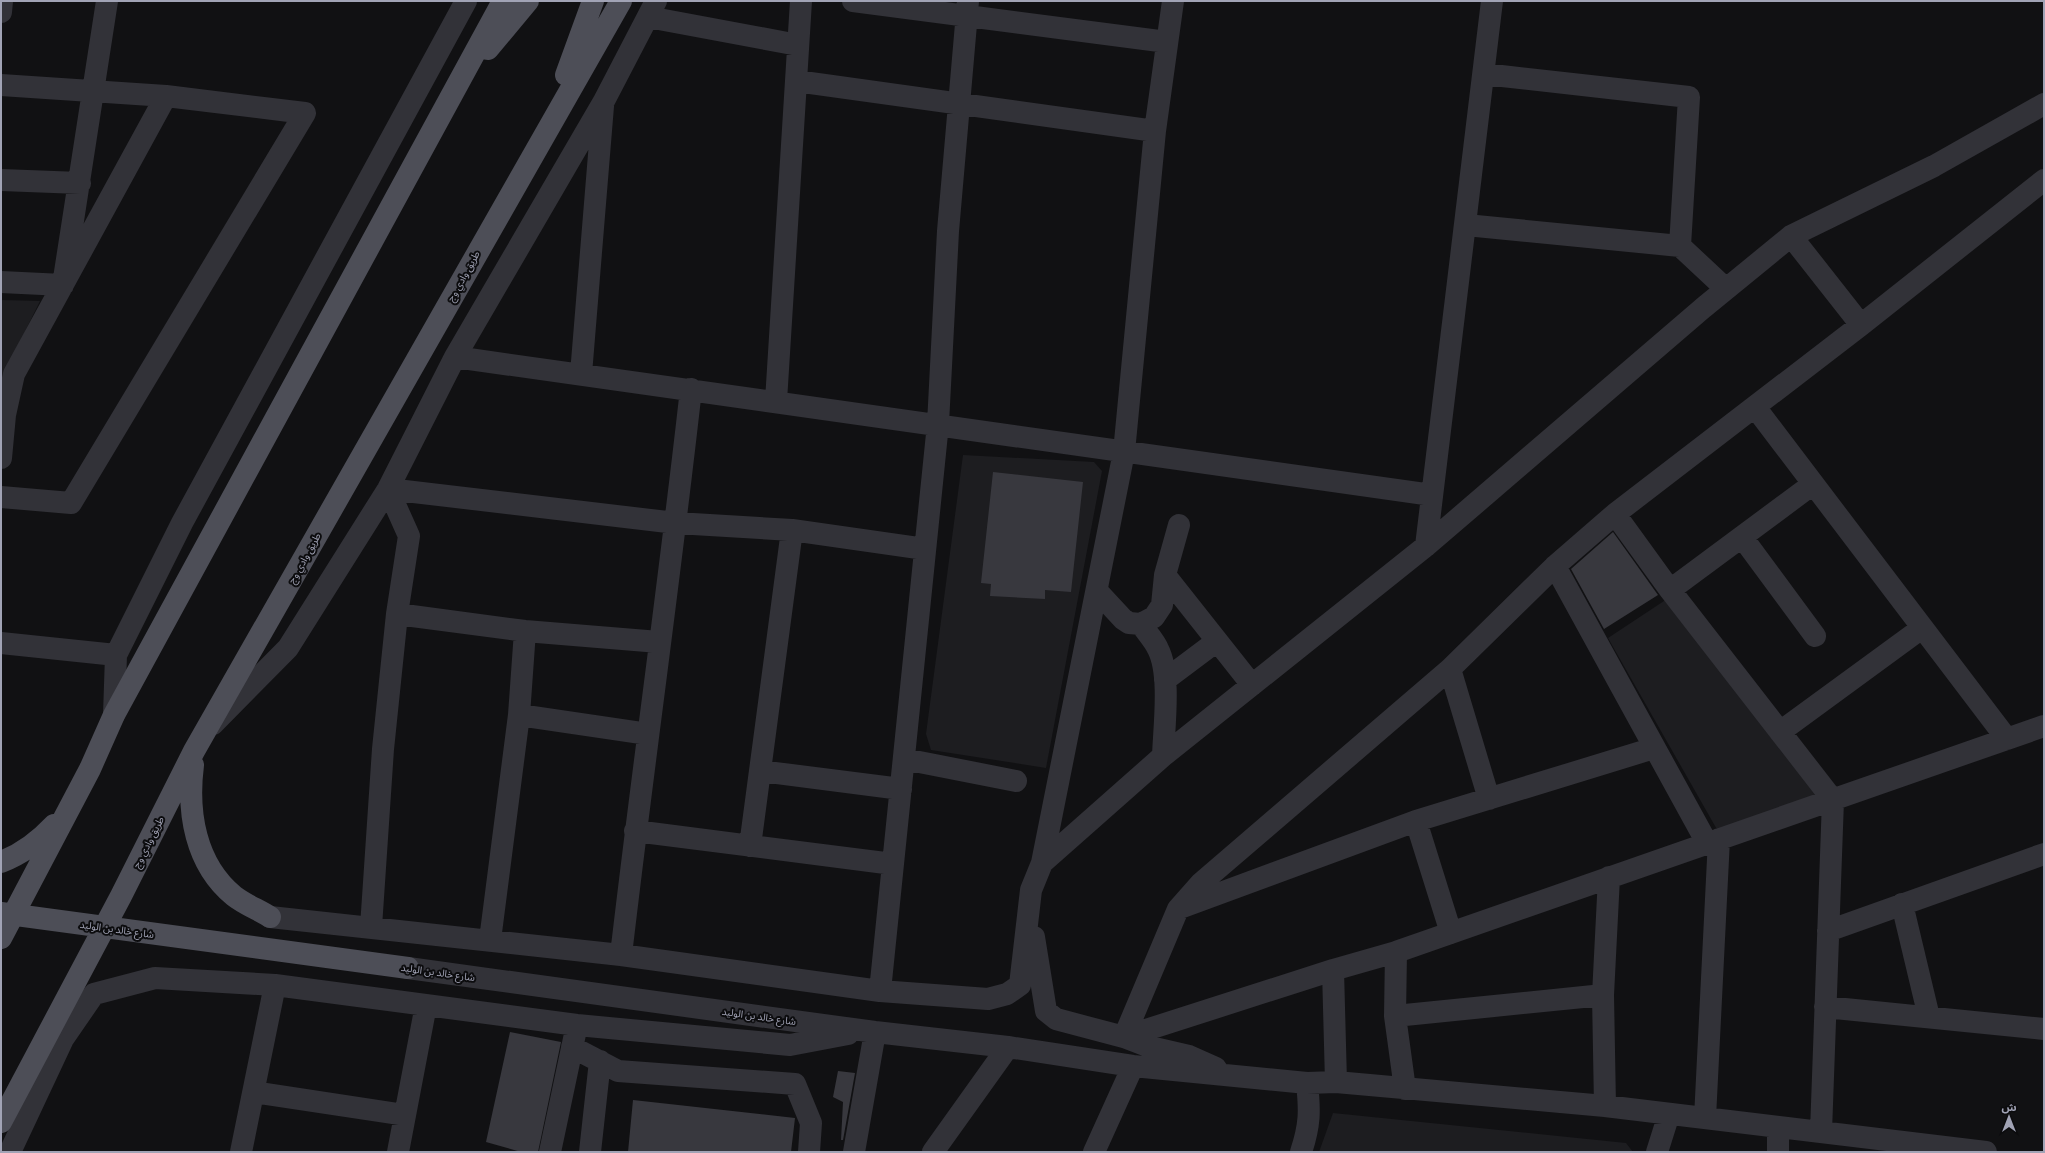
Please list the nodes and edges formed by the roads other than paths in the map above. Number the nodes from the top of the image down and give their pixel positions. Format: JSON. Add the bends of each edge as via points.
{"nodes":[{"id":1,"x":2,"y":1,"type":"edge"},
{"id":2,"x":107,"y":1,"type":"edge"},
{"id":3,"x":466,"y":1,"type":"edge"},
{"id":4,"x":503,"y":1,"type":"edge"},
{"id":5,"x":528,"y":1,"type":"edge"},
{"id":6,"x":594,"y":1,"type":"edge"},
{"id":7,"x":620,"y":1,"type":"edge"},
{"id":8,"x":801,"y":1,"type":"edge"},
{"id":9,"x":853,"y":1,"type":"edge"},
{"id":10,"x":1173,"y":1,"type":"edge"},
{"id":11,"x":1492,"y":1,"type":"edge"},
{"id":12,"x":884,"y":3,"type":"edge"},
{"id":13,"x":967,"y":8,"type":"edge"},
{"id":14,"x":652,"y":9,"type":"edge"},
{"id":15,"x":1,"y":12,"type":"edge"},
{"id":16,"x":1167,"y":42,"type":"junction"},
{"id":17,"x":798,"y":46,"type":"junction"},
{"id":18,"x":1484,"y":74,"type":"junction"},
{"id":19,"x":796,"y":81,"type":"junction"},
{"id":20,"x":1,"y":85,"type":"edge"},
{"id":21,"x":456,"y":87,"type":"junction"},
{"id":22,"x":94,"y":90,"type":"junction"},
{"id":23,"x":166,"y":96,"type":"junction"},
{"id":24,"x":604,"y":101,"type":"junction"},
{"id":25,"x":959,"y":103,"type":"junction"},
{"id":26,"x":2044,"y":104,"type":"edge"},
{"id":27,"x":1155,"y":130,"type":"junction"},
{"id":28,"x":544,"y":134,"type":"junction"},
{"id":29,"x":1,"y":180,"type":"edge"},
{"id":30,"x":2044,"y":180,"type":"edge"},
{"id":31,"x":80,"y":183,"type":"junction"},
{"id":32,"x":1466,"y":225,"type":"junction"},
{"id":33,"x":1791,"y":236,"type":"junction"},
{"id":34,"x":1680,"y":246,"type":"junction"},
{"id":35,"x":1,"y":282,"type":"edge"},
{"id":36,"x":63,"y":285,"type":"junction"},
{"id":37,"x":1726,"y":289,"type":"junction"},
{"id":38,"x":1861,"y":325,"type":"junction"},
{"id":39,"x":454,"y":357,"type":"junction"},
{"id":40,"x":581,"y":374,"type":"junction"},
{"id":41,"x":691,"y":389,"type":"junction"},
{"id":42,"x":776,"y":401,"type":"junction"},
{"id":43,"x":1755,"y":407,"type":"junction"},
{"id":44,"x":938,"y":424,"type":"junction"},
{"id":45,"x":1124,"y":452,"type":"junction"},
{"id":46,"x":1,"y":458,"type":"edge"},
{"id":47,"x":1813,"y":484,"type":"junction"},
{"id":48,"x":388,"y":489,"type":"junction"},
{"id":49,"x":1432,"y":495,"type":"junction"},
{"id":50,"x":1,"y":497,"type":"edge"},
{"id":51,"x":1615,"y":514,"type":"junction"},
{"id":52,"x":676,"y":524,"type":"junction"},
{"id":53,"x":1179,"y":525,"type":"dead end"},
{"id":54,"x":792,"y":530,"type":"junction"},
{"id":55,"x":1742,"y":537,"type":"junction"},
{"id":56,"x":1426,"y":546,"type":"junction"},
{"id":57,"x":925,"y":549,"type":"junction"},
{"id":58,"x":1555,"y":566,"type":"junction"},
{"id":59,"x":1165,"y":576,"type":"junction"},
{"id":60,"x":1670,"y":590,"type":"junction"},
{"id":61,"x":1097,"y":591,"type":"junction"},
{"id":62,"x":397,"y":614,"type":"junction"},
{"id":63,"x":1140,"y":624,"type":"junction"},
{"id":64,"x":1922,"y":628,"type":"junction"},
{"id":65,"x":524,"y":631,"type":"junction"},
{"id":66,"x":1815,"y":636,"type":"dead end"},
{"id":67,"x":1217,"y":641,"type":"junction"},
{"id":68,"x":659,"y":642,"type":"junction"},
{"id":69,"x":1,"y":643,"type":"edge"},
{"id":70,"x":116,"y":655,"type":"junction"},
{"id":71,"x":1450,"y":669,"type":"junction"},
{"id":72,"x":1165,"y":680,"type":"junction"},
{"id":73,"x":1252,"y":685,"type":"junction"},
{"id":74,"x":519,"y":714,"type":"junction"},
{"id":75,"x":114,"y":715,"type":"junction"},
{"id":76,"x":2044,"y":726,"type":"edge"},
{"id":77,"x":205,"y":732,"type":"junction"},
{"id":78,"x":1780,"y":732,"type":"junction"},
{"id":79,"x":648,"y":734,"type":"junction"},
{"id":80,"x":2007,"y":739,"type":"junction"},
{"id":81,"x":1654,"y":748,"type":"junction"},
{"id":82,"x":194,"y":751,"type":"junction"},
{"id":83,"x":1163,"y":756,"type":"junction"},
{"id":84,"x":904,"y":759,"type":"junction"},
{"id":85,"x":90,"y":768,"type":"junction"},
{"id":86,"x":760,"y":771,"type":"junction"},
{"id":87,"x":1016,"y":781,"type":"dead end"},
{"id":88,"x":901,"y":789,"type":"junction"},
{"id":89,"x":1489,"y":799,"type":"junction"},
{"id":90,"x":1833,"y":800,"type":"junction"},
{"id":91,"x":1416,"y":821,"type":"junction"},
{"id":92,"x":635,"y":831,"type":"junction"},
{"id":93,"x":1713,"y":841,"type":"junction"},
{"id":94,"x":750,"y":846,"type":"junction"},
{"id":95,"x":2044,"y":854,"type":"edge"},
{"id":96,"x":1,"y":862,"type":"edge"},
{"id":97,"x":1042,"y":863,"type":"junction"},
{"id":98,"x":893,"y":864,"type":"junction"},
{"id":99,"x":1609,"y":878,"type":"junction"},
{"id":100,"x":1031,"y":890,"type":"junction"},
{"id":101,"x":1902,"y":904,"type":"junction"},
{"id":102,"x":1178,"y":909,"type":"junction"},
{"id":103,"x":1,"y":913,"type":"edge"},
{"id":104,"x":270,"y":917,"type":"joint"},
{"id":105,"x":371,"y":927,"type":"junction"},
{"id":106,"x":1828,"y":931,"type":"junction"},
{"id":107,"x":1451,"y":933,"type":"junction"},
{"id":108,"x":1,"y":938,"type":"edge"},
{"id":109,"x":490,"y":940,"type":"junction"},
{"id":110,"x":1396,"y":952,"type":"junction"},
{"id":111,"x":621,"y":955,"type":"junction"},
{"id":112,"x":408,"y":968,"type":"joint"},
{"id":113,"x":1333,"y":970,"type":"junction"},
{"id":114,"x":275,"y":985,"type":"junction"},
{"id":115,"x":880,"y":992,"type":"junction"},
{"id":116,"x":1603,"y":995,"type":"junction"},
{"id":117,"x":426,"y":1005,"type":"junction"},
{"id":118,"x":1825,"y":1007,"type":"junction"},
{"id":119,"x":1395,"y":1016,"type":"junction"},
{"id":120,"x":1929,"y":1017,"type":"junction"},
{"id":121,"x":577,"y":1025,"type":"junction"},
{"id":122,"x":2044,"y":1029,"type":"edge"},
{"id":123,"x":870,"y":1031,"type":"junction"},
{"id":124,"x":1124,"y":1037,"type":"junction"},
{"id":125,"x":572,"y":1047,"type":"junction"},
{"id":126,"x":1008,"y":1047,"type":"junction"},
{"id":127,"x":600,"y":1061,"type":"junction"},
{"id":128,"x":1133,"y":1066,"type":"junction"},
{"id":129,"x":1234,"y":1076,"type":"junction"},
{"id":130,"x":1336,"y":1082,"type":"junction"},
{"id":131,"x":1307,"y":1083,"type":"junction"},
{"id":132,"x":1405,"y":1089,"type":"junction"},
{"id":133,"x":254,"y":1092,"type":"junction"},
{"id":134,"x":1605,"y":1106,"type":"junction"},
{"id":135,"x":1669,"y":1114,"type":"junction"},
{"id":136,"x":405,"y":1116,"type":"junction"},
{"id":137,"x":1705,"y":1118,"type":"junction"},
{"id":138,"x":1,"y":1122,"type":"edge"},
{"id":139,"x":1778,"y":1127,"type":"junction"},
{"id":140,"x":1821,"y":1132,"type":"junction"},
{"id":141,"x":1880,"y":1146,"type":"edge"},
{"id":142,"x":10,"y":1152,"type":"edge"},
{"id":143,"x":242,"y":1152,"type":"edge"},
{"id":144,"x":398,"y":1152,"type":"edge"},
{"id":145,"x":550,"y":1152,"type":"edge"},
{"id":146,"x":590,"y":1152,"type":"edge"},
{"id":147,"x":808,"y":1152,"type":"edge"},
{"id":148,"x":854,"y":1152,"type":"edge"},
{"id":149,"x":934,"y":1152,"type":"edge"},
{"id":150,"x":1094,"y":1152,"type":"edge"},
{"id":151,"x":1301,"y":1152,"type":"edge"},
{"id":152,"x":1657,"y":1152,"type":"edge"},
{"id":153,"x":1778,"y":1152,"type":"edge"},
{"id":154,"x":1986,"y":1152,"type":"edge"}],
"edges":[{"from":1,"to":15,"type":"street"},
{"from":2,"to":22,"type":"street"},
{"from":3,"to":70,"type":"street","via":[[182,523]]},
{"from":4,"to":21,"type":"main road"},
{"from":5,"to":21,"type":"main road"},
{"from":6,"to":28,"type":"main road"},
{"from":7,"to":28,"type":"main road","name":"طريق وادي وج"},
{"from":8,"to":17,"type":"street"},
{"from":9,"to":12,"type":"street"},
{"from":10,"to":16,"type":"street"},
{"from":11,"to":18,"type":"street"},
{"from":12,"to":13,"type":"street"},
{"from":13,"to":16,"type":"street"},
{"from":13,"to":25,"type":"street"},
{"from":14,"to":17,"type":"street"},
{"from":14,"to":24,"type":"street"},
{"from":16,"to":27,"type":"street"},
{"from":17,"to":19,"type":"street"},
{"from":18,"to":32,"type":"street"},
{"from":18,"to":34,"type":"street","via":[[1689,97]]},
{"from":19,"to":25,"type":"street"},
{"from":19,"to":42,"type":"street"},
{"from":20,"to":22,"type":"street"},
{"from":21,"to":75,"type":"main road"},
{"from":22,"to":23,"type":"street"},
{"from":22,"to":31,"type":"street"},
{"from":23,"to":36,"type":"street"},
{"from":23,"to":50,"type":"street","via":[[305,112],[71,503]]},
{"from":24,"to":39,"type":"street"},
{"from":24,"to":40,"type":"street"},
{"from":25,"to":27,"type":"street"},
{"from":25,"to":44,"type":"street","via":[[948,231]]},
{"from":26,"to":33,"type":"street","via":[[1934,166]]},
{"from":27,"to":45,"type":"street"},
{"from":28,"to":77,"type":"main road","name":"طريق وادي وج"},
{"from":29,"to":31,"type":"street"},
{"from":30,"to":38,"type":"street"},
{"from":31,"to":36,"type":"street"},
{"from":32,"to":34,"type":"street"},
{"from":32,"to":49,"type":"street"},
{"from":33,"to":37,"type":"street"},
{"from":33,"to":38,"type":"street"},
{"from":34,"to":37,"type":"street"},
{"from":35,"to":36,"type":"street"},
{"from":36,"to":46,"type":"street","via":[[14,374],[5,414]]},
{"from":37,"to":56,"type":"street"},
{"from":38,"to":43,"type":"street"},
{"from":39,"to":40,"type":"street"},
{"from":39,"to":48,"type":"street"},
{"from":40,"to":41,"type":"street"},
{"from":41,"to":42,"type":"street"},
{"from":41,"to":52,"type":"street"},
{"from":42,"to":44,"type":"street"},
{"from":43,"to":47,"type":"street"},
{"from":43,"to":51,"type":"street"},
{"from":44,"to":45,"type":"street"},
{"from":44,"to":57,"type":"street"},
{"from":45,"to":49,"type":"street"},
{"from":45,"to":61,"type":"street"},
{"from":47,"to":55,"type":"street"},
{"from":47,"to":64,"type":"street"},
{"from":48,"to":52,"type":"street"},
{"from":48,"to":62,"type":"street","via":[[409,536]]},
{"from":48,"to":77,"type":"street","via":[[288,648]]},
{"from":49,"to":56,"type":"street"},
{"from":51,"to":58,"type":"street"},
{"from":51,"to":60,"type":"street"},
{"from":52,"to":54,"type":"street"},
{"from":52,"to":68,"type":"street"},
{"from":53,"to":59,"type":"street"},
{"from":54,"to":57,"type":"street"},
{"from":54,"to":86,"type":"street"},
{"from":55,"to":60,"type":"street"},
{"from":55,"to":66,"type":"street"},
{"from":56,"to":73,"type":"street"},
{"from":57,"to":84,"type":"street"},
{"from":58,"to":71,"type":"street"},
{"from":58,"to":81,"type":"street"},
{"from":59,"to":63,"type":"street","via":[[1162,605],[1154,617]]},
{"from":59,"to":67,"type":"street"},
{"from":60,"to":78,"type":"street"},
{"from":61,"to":63,"type":"street","via":[[1122,619]]},
{"from":61,"to":97,"type":"street"},
{"from":62,"to":65,"type":"street"},
{"from":62,"to":105,"type":"street","via":[[383,749]]},
{"from":63,"to":72,"type":"street","via":[[1158,648],[1164,663]]},
{"from":64,"to":78,"type":"street"},
{"from":64,"to":80,"type":"street"},
{"from":65,"to":68,"type":"street"},
{"from":65,"to":74,"type":"street"},
{"from":67,"to":72,"type":"street"},
{"from":67,"to":73,"type":"street"},
{"from":68,"to":79,"type":"street"},
{"from":69,"to":70,"type":"street"},
{"from":70,"to":75,"type":"street"},
{"from":71,"to":89,"type":"street"},
{"from":71,"to":102,"type":"street","via":[[1201,883]]},
{"from":72,"to":83,"type":"street"},
{"from":73,"to":83,"type":"street"},
{"from":74,"to":79,"type":"street"},
{"from":74,"to":109,"type":"street"},
{"from":75,"to":85,"type":"main road"},
{"from":76,"to":80,"type":"street"},
{"from":77,"to":82,"type":"main road","name":"طريق وادي وج"},
{"from":78,"to":90,"type":"street"},
{"from":79,"to":92,"type":"street"},
{"from":80,"to":90,"type":"street"},
{"from":81,"to":89,"type":"street"},
{"from":81,"to":93,"type":"street"},
{"from":82,"to":104,"type":"main road","via":[[190,791],[193,822],[200,849],[212,874],[234,896]]},
{"from":82,"to":138,"type":"main road","name":"طريق وادي وج","via":[[121,896]]},
{"from":83,"to":97,"type":"street"},
{"from":84,"to":87,"type":"street"},
{"from":84,"to":88,"type":"street"},
{"from":85,"to":96,"type":"main road","via":[[67,810],[44,836]]},
{"from":85,"to":108,"type":"main road"},
{"from":86,"to":88,"type":"street"},
{"from":86,"to":94,"type":"street"},
{"from":88,"to":98,"type":"street"},
{"from":89,"to":91,"type":"street"},
{"from":90,"to":93,"type":"street"},
{"from":90,"to":106,"type":"street"},
{"from":91,"to":102,"type":"street"},
{"from":91,"to":107,"type":"street"},
{"from":92,"to":94,"type":"street"},
{"from":92,"to":111,"type":"street"},
{"from":93,"to":99,"type":"street"},
{"from":93,"to":137,"type":"street"},
{"from":94,"to":98,"type":"street"},
{"from":95,"to":101,"type":"street"},
{"from":97,"to":100,"type":"street"},
{"from":98,"to":115,"type":"street"},
{"from":99,"to":107,"type":"street"},
{"from":99,"to":116,"type":"street"},
{"from":100,"to":115,"type":"street","via":[[1020,985],[1007,994],[988,999]]},
{"from":100,"to":124,"type":"street","via":[[1035,949],[1046,1011],[1056,1019]]},
{"from":101,"to":106,"type":"street"},
{"from":101,"to":120,"type":"street"},
{"from":102,"to":124,"type":"street"},
{"from":103,"to":112,"type":"main road","name":"شارع خالد بن الوليد"},
{"from":104,"to":105,"type":"street"},
{"from":105,"to":109,"type":"street"},
{"from":106,"to":118,"type":"street"},
{"from":107,"to":110,"type":"street"},
{"from":109,"to":111,"type":"street"},
{"from":110,"to":113,"type":"street"},
{"from":110,"to":119,"type":"street"},
{"from":111,"to":115,"type":"street"},
{"from":112,"to":123,"type":"street","name":"شارع خالد بن الوليد"},
{"from":113,"to":124,"type":"street"},
{"from":113,"to":130,"type":"street"},
{"from":114,"to":117,"type":"street"},
{"from":114,"to":133,"type":"street"},
{"from":114,"to":142,"type":"street","via":[[155,978],[94,994],[64,1039]]},
{"from":116,"to":119,"type":"street"},
{"from":116,"to":134,"type":"street"},
{"from":117,"to":121,"type":"street"},
{"from":117,"to":136,"type":"street"},
{"from":118,"to":120,"type":"street"},
{"from":118,"to":140,"type":"street"},
{"from":119,"to":132,"type":"street"},
{"from":120,"to":122,"type":"street"},
{"from":121,"to":123,"type":"street","via":[[790,1046]]},
{"from":121,"to":125,"type":"street"},
{"from":123,"to":126,"type":"street","name":"شارع خالد بن الوليد"},
{"from":123,"to":148,"type":"street"},
{"from":124,"to":129,"type":"street","via":[[1150,1047],[1189,1056]]},
{"from":125,"to":127,"type":"street"},
{"from":125,"to":145,"type":"street"},
{"from":126,"to":128,"type":"street","name":"شارع خالد بن الوليد"},
{"from":126,"to":149,"type":"street"},
{"from":127,"to":146,"type":"street"},
{"from":127,"to":147,"type":"street","via":[[618,1071],[795,1084],[811,1123]]},
{"from":128,"to":129,"type":"street","name":"شارع خالد بن الوليد"},
{"from":128,"to":150,"type":"street"},
{"from":129,"to":131,"type":"street","name":"شارع خالد بن الوليد"},
{"from":130,"to":131,"type":"street","name":"شارع خالد بن الوليد"},
{"from":130,"to":132,"type":"street","name":"شارع خالد بن الوليد"},
{"from":131,"to":151,"type":"street","via":[[1308,1130]]},
{"from":132,"to":134,"type":"street","name":"شارع خالد بن الوليد"},
{"from":133,"to":136,"type":"street"},
{"from":133,"to":143,"type":"street"},
{"from":134,"to":135,"type":"street","name":"شارع خالد بن الوليد"},
{"from":135,"to":137,"type":"street","name":"شارع خالد بن الوليد"},
{"from":135,"to":152,"type":"street"},
{"from":136,"to":144,"type":"street"},
{"from":137,"to":139,"type":"street","name":"شارع خالد بن الوليد"},
{"from":139,"to":140,"type":"street","name":"شارع خالد بن الوليد"},
{"from":139,"to":153,"type":"street"},
{"from":140,"to":141,"type":"street","name":"شارع خالد بن الوليد"},
{"from":141,"to":154,"type":"street","name":"شارع خالد بن الوليد"}]}
